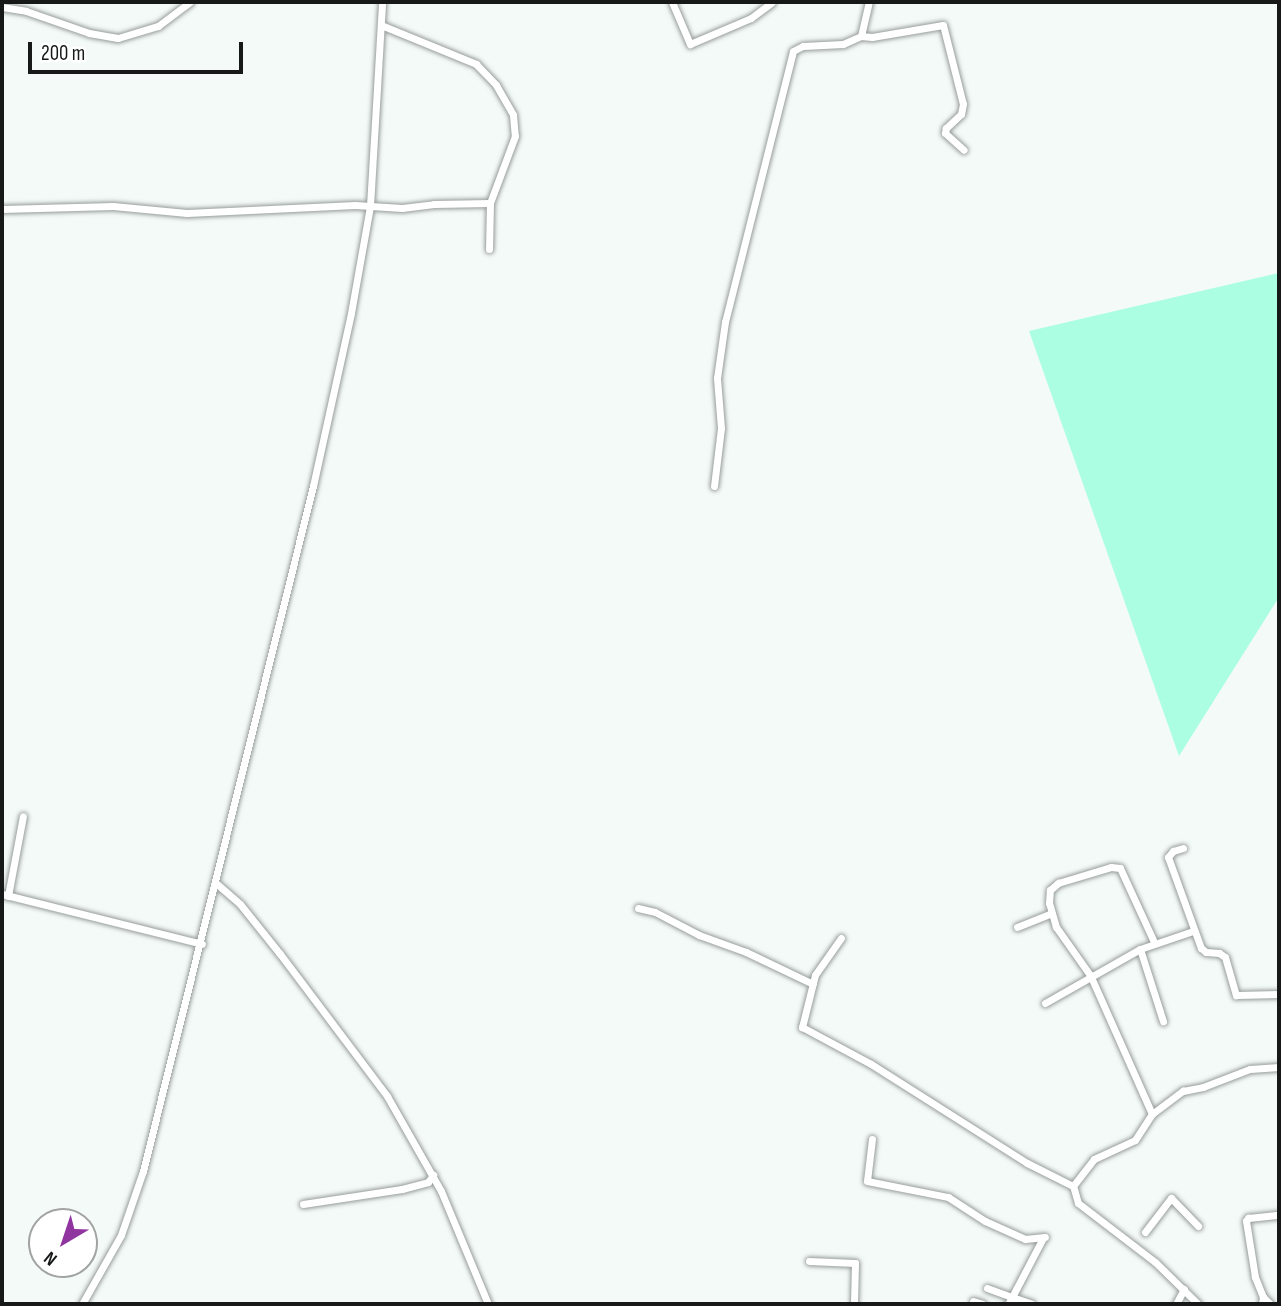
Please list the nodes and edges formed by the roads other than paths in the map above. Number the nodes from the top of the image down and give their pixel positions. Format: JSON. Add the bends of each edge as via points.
{"nodes":[{"id":1,"x":190,"y":2,"type":"edge"},
{"id":2,"x":382,"y":2,"type":"edge"},
{"id":3,"x":672,"y":2,"type":"edge"},
{"id":4,"x":758,"y":2,"type":"edge"},
{"id":5,"x":772,"y":2,"type":"edge"},
{"id":6,"x":869,"y":2,"type":"edge"},
{"id":7,"x":2,"y":7,"type":"edge"},
{"id":8,"x":765,"y":9,"type":"junction"},
{"id":9,"x":381,"y":25,"type":"junction"},
{"id":10,"x":861,"y":36,"type":"junction"},
{"id":11,"x":964,"y":150,"type":"dead end"},
{"id":12,"x":490,"y":203,"type":"junction"},
{"id":13,"x":370,"y":206,"type":"junction"},
{"id":14,"x":2,"y":209,"type":"edge"},
{"id":15,"x":489,"y":249,"type":"dead end"},
{"id":16,"x":714,"y":486,"type":"dead end"},
{"id":17,"x":23,"y":816,"type":"dead end"},
{"id":18,"x":1183,"y":848,"type":"dead end"},
{"id":19,"x":217,"y":884,"type":"junction"},
{"id":20,"x":5,"y":895,"type":"edge"},
{"id":21,"x":638,"y":908,"type":"dead end"},
{"id":22,"x":1051,"y":914,"type":"junction"},
{"id":23,"x":1017,"y":927,"type":"dead end"},
{"id":24,"x":1194,"y":931,"type":"junction"},
{"id":25,"x":841,"y":938,"type":"dead end"},
{"id":26,"x":1154,"y":942,"type":"junction"},
{"id":27,"x":202,"y":944,"type":"junction"},
{"id":28,"x":1140,"y":949,"type":"junction"},
{"id":29,"x":1090,"y":975,"type":"junction"},
{"id":30,"x":813,"y":984,"type":"junction"},
{"id":31,"x":1279,"y":994,"type":"edge"},
{"id":32,"x":1045,"y":1003,"type":"dead end"},
{"id":33,"x":1163,"y":1021,"type":"dead end"},
{"id":34,"x":1279,"y":1067,"type":"edge"},
{"id":35,"x":1152,"y":1114,"type":"junction"},
{"id":36,"x":872,"y":1139,"type":"dead end"},
{"id":37,"x":433,"y":1175,"type":"junction"},
{"id":38,"x":1073,"y":1186,"type":"junction"},
{"id":39,"x":303,"y":1204,"type":"dead end"},
{"id":40,"x":1279,"y":1215,"type":"edge"},
{"id":41,"x":1198,"y":1226,"type":"dead end"},
{"id":42,"x":1144,"y":1232,"type":"dead end"},
{"id":43,"x":809,"y":1261,"type":"dead end"},
{"id":44,"x":987,"y":1288,"type":"dead end"},
{"id":45,"x":1184,"y":1289,"type":"junction"},
{"id":46,"x":973,"y":1301,"type":"dead end"},
{"id":47,"x":1010,"y":1301,"type":"edge"},
{"id":48,"x":1263,"y":1301,"type":"edge"},
{"id":49,"x":82,"y":1304,"type":"edge"},
{"id":50,"x":488,"y":1304,"type":"edge"},
{"id":51,"x":854,"y":1304,"type":"edge"},
{"id":52,"x":984,"y":1304,"type":"edge"},
{"id":53,"x":1032,"y":1304,"type":"edge"},
{"id":54,"x":1176,"y":1304,"type":"edge"},
{"id":55,"x":1198,"y":1304,"type":"edge"},
{"id":56,"x":1270,"y":1304,"type":"edge"}],
"edges":[{"from":1,"to":7,"type":"street","via":[[158,26],[118,38]]},
{"from":2,"to":9,"type":"street"},
{"from":3,"to":8,"type":"street","via":[[690,44]]},
{"from":4,"to":8,"type":"street"},
{"from":5,"to":8,"type":"street"},
{"from":6,"to":10,"type":"street"},
{"from":9,"to":12,"type":"street","via":[[462,56],[496,85],[516,128]]},
{"from":9,"to":13,"type":"street"},
{"from":10,"to":11,"type":"street","via":[[945,26],[963,104],[961,114],[945,133]]},
{"from":10,"to":16,"type":"street","via":[[843,44],[803,46],[792,54],[725,322],[718,365],[721,428]]},
{"from":12,"to":13,"type":"street"},
{"from":12,"to":15,"type":"street"},
{"from":13,"to":14,"type":"street","via":[[187,214],[113,206]]},
{"from":13,"to":19,"type":"street","via":[[310,498]]},
{"from":17,"to":20,"type":"street"},
{"from":18,"to":24,"type":"street","via":[[1168,857]]},
{"from":19,"to":27,"type":"street"},
{"from":19,"to":37,"type":"street","via":[[281,954],[387,1096]]},
{"from":20,"to":27,"type":"street"},
{"from":21,"to":30,"type":"street"},
{"from":22,"to":23,"type":"street"},
{"from":22,"to":26,"type":"street","via":[[1049,895],[1054,886],[1116,867],[1123,871]]},
{"from":22,"to":29,"type":"street"},
{"from":24,"to":26,"type":"street"},
{"from":24,"to":31,"type":"street","via":[[1206,953],[1225,957],[1236,995]]},
{"from":25,"to":30,"type":"street"},
{"from":26,"to":28,"type":"street"},
{"from":27,"to":49,"type":"street","via":[[136,1195],[121,1235]]},
{"from":28,"to":29,"type":"street"},
{"from":28,"to":33,"type":"street"},
{"from":29,"to":32,"type":"street"},
{"from":29,"to":35,"type":"street"},
{"from":30,"to":38,"type":"street","via":[[802,1027]]},
{"from":34,"to":35,"type":"street","via":[[1229,1074],[1211,1085],[1183,1091]]},
{"from":35,"to":38,"type":"street","via":[[1135,1140],[1102,1153]]},
{"from":36,"to":47,"type":"street","via":[[867,1181],[948,1198],[1025,1239],[1044,1237]]},
{"from":37,"to":39,"type":"street","via":[[428,1182],[402,1189]]},
{"from":37,"to":50,"type":"street"},
{"from":38,"to":45,"type":"street","via":[[1077,1203],[1128,1239]]},
{"from":40,"to":48,"type":"street","via":[[1246,1221]]},
{"from":41,"to":42,"type":"street","via":[[1171,1198]]},
{"from":43,"to":51,"type":"street","via":[[855,1263]]},
{"from":44,"to":47,"type":"street"},
{"from":45,"to":54,"type":"street"},
{"from":45,"to":55,"type":"street"},
{"from":46,"to":52,"type":"street"},
{"from":47,"to":53,"type":"street"},
{"from":48,"to":56,"type":"street"}]}
